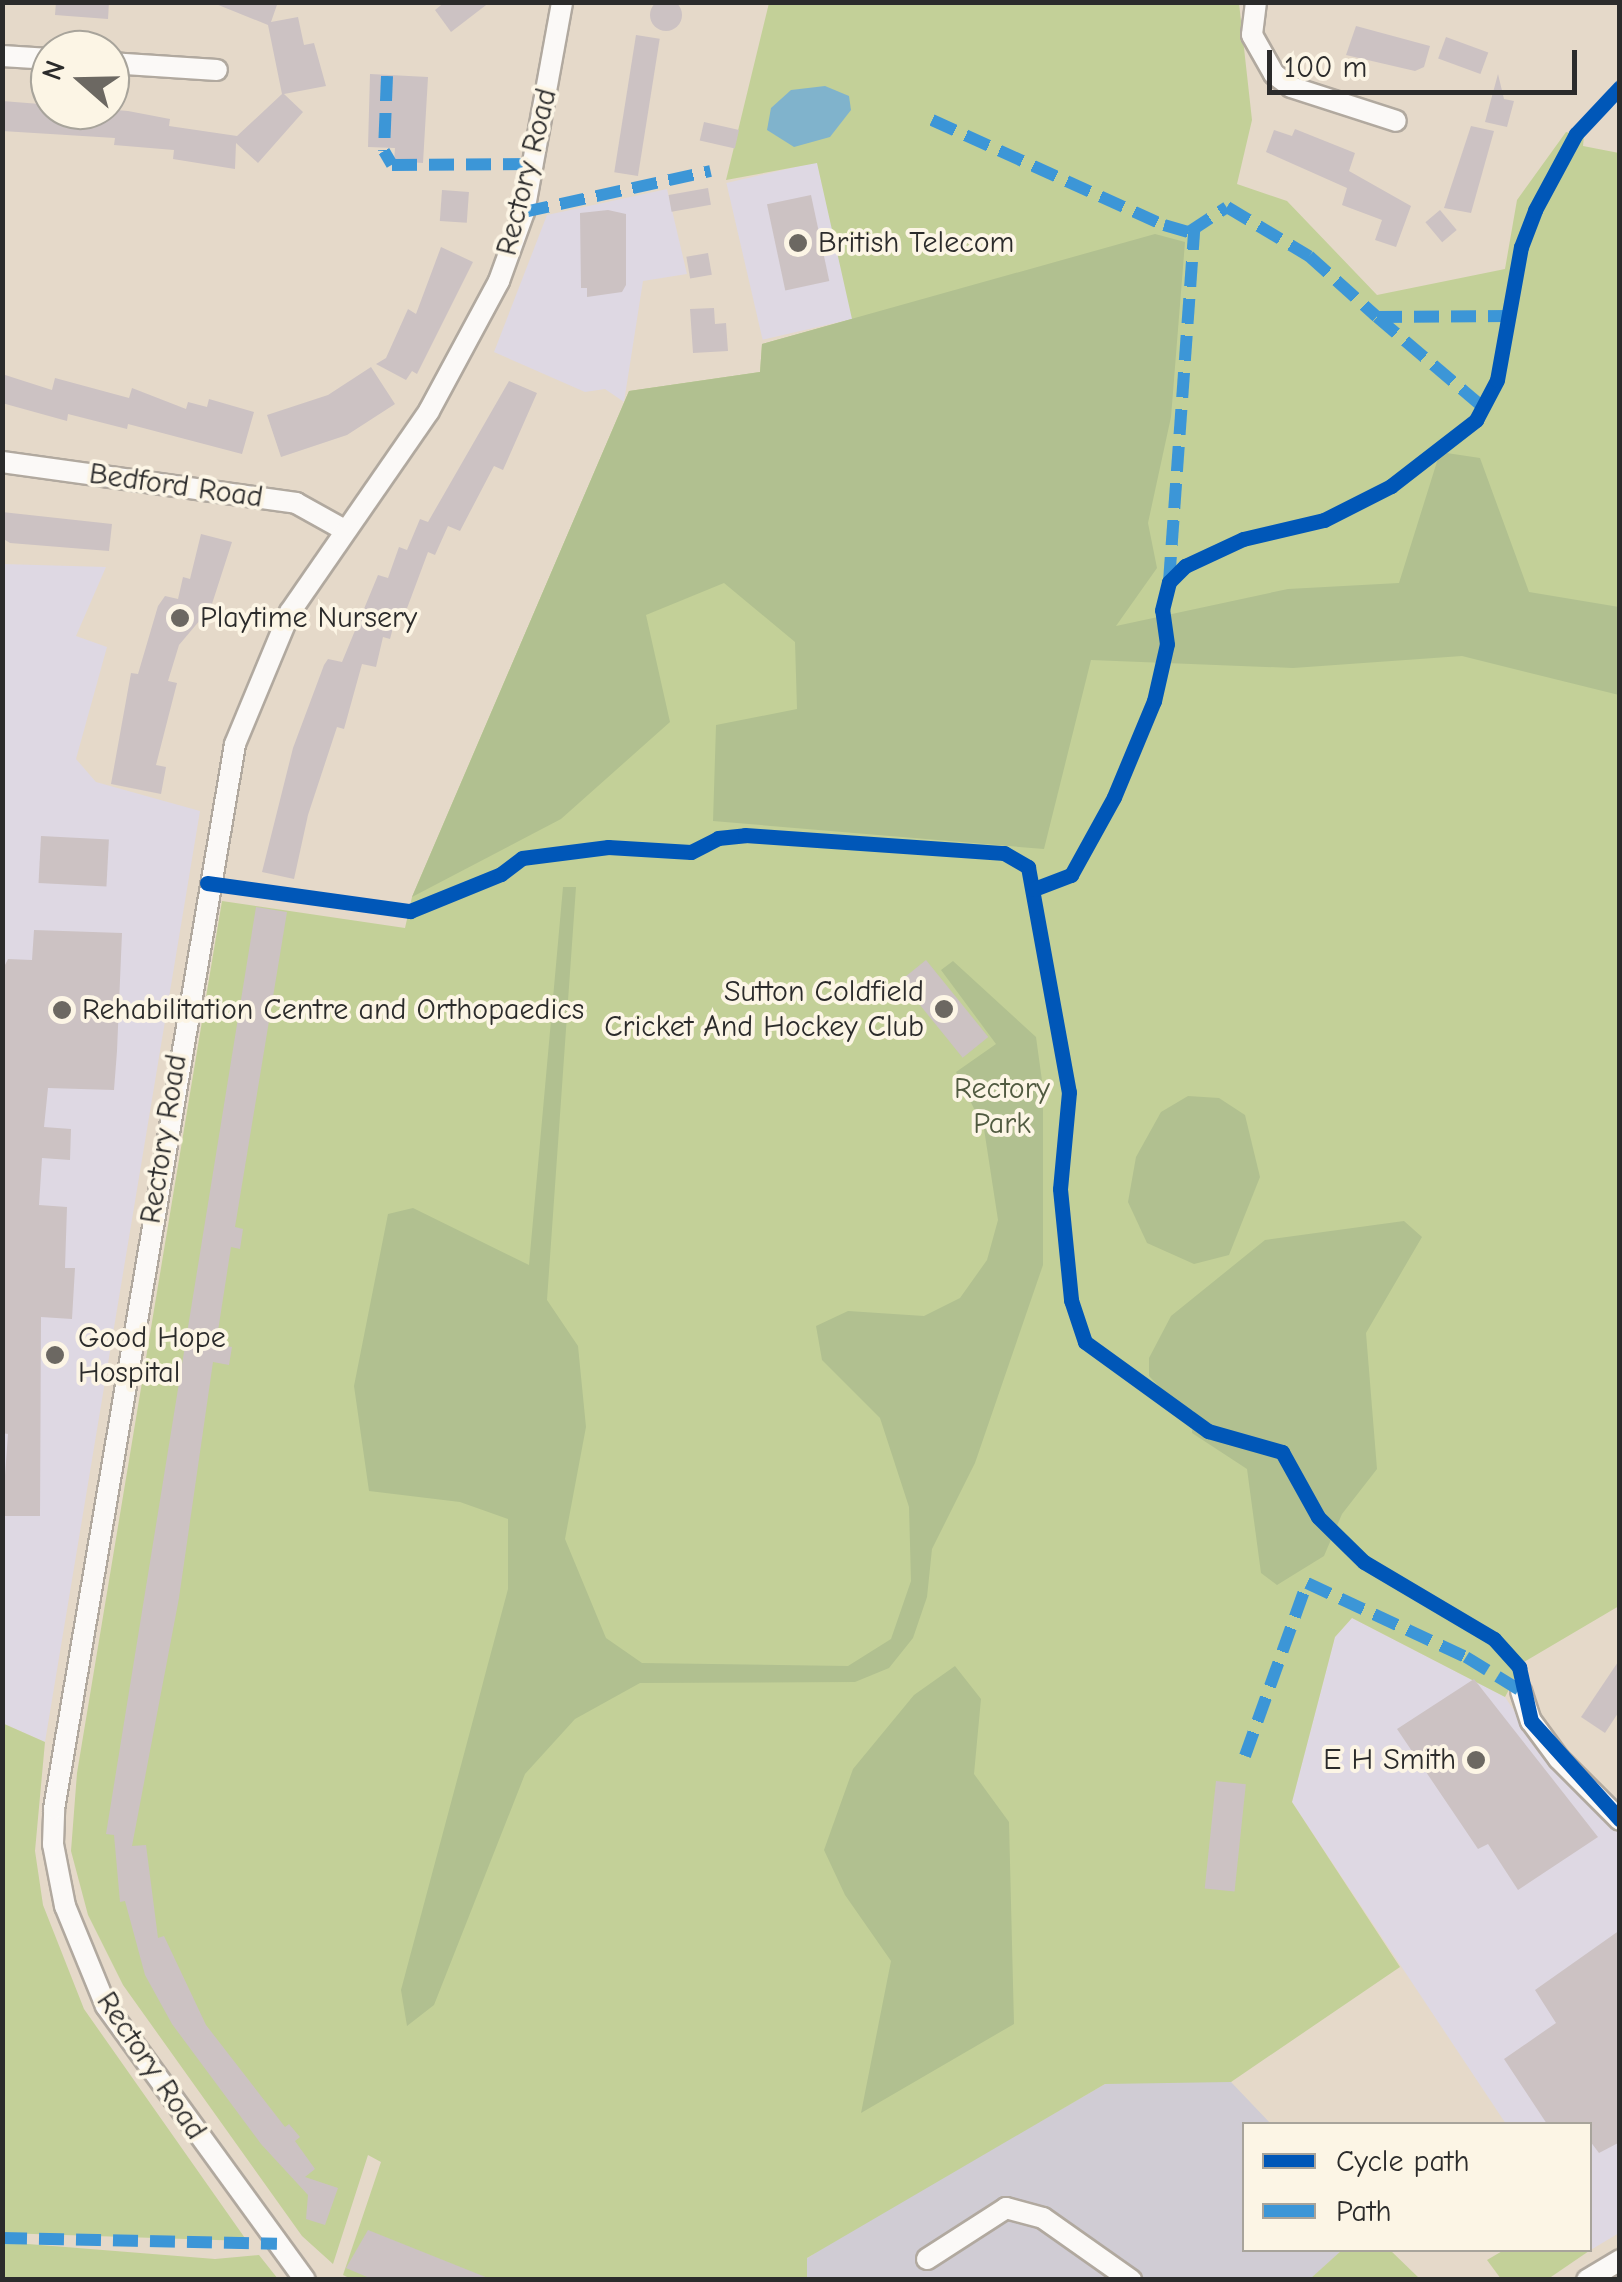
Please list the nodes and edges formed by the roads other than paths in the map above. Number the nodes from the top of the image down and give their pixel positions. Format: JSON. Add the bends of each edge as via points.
{"nodes":[{"id":1,"x":562,"y":2,"type":"edge"},
{"id":2,"x":1256,"y":2,"type":"edge"},
{"id":3,"x":2,"y":56,"type":"edge"},
{"id":4,"x":30,"y":58,"type":"edge"},
{"id":5,"x":130,"y":64,"type":"edge"},
{"id":6,"x":216,"y":70,"type":"dead end"},
{"id":7,"x":1396,"y":121,"type":"dead end"},
{"id":8,"x":2,"y":462,"type":"edge"},
{"id":9,"x":343,"y":529,"type":"junction"},
{"id":10,"x":1521,"y":1691,"type":"dead end"},
{"id":11,"x":1620,"y":1820,"type":"edge"},
{"id":12,"x":927,"y":2259,"type":"dead end"},
{"id":13,"x":1620,"y":2260,"type":"edge"},
{"id":14,"x":305,"y":2280,"type":"edge"},
{"id":15,"x":1131,"y":2280,"type":"edge"},
{"id":16,"x":1587,"y":2280,"type":"edge"}],
"edges":[{"from":1,"to":9,"type":"street","name":"Rectory Road","via":[[524,212],[499,281],[429,411]]},
{"from":2,"to":7,"type":"street","via":[[1252,35],[1274,74],[1291,87]]},
{"from":3,"to":4,"type":"street"},
{"from":5,"to":6,"type":"street"},
{"from":8,"to":9,"type":"street","name":"Bedford Road","via":[[296,502]]},
{"from":9,"to":14,"type":"street","name":"Rectory Road","via":[[269,650],[220,811],[58,1771],[53,1844],[65,1906],[106,2006]]},
{"from":10,"to":11,"type":"street","via":[[1531,1720],[1559,1759]]},
{"from":12,"to":15,"type":"street","via":[[1006,2208],[1043,2218]]},
{"from":13,"to":16,"type":"street"}]}
